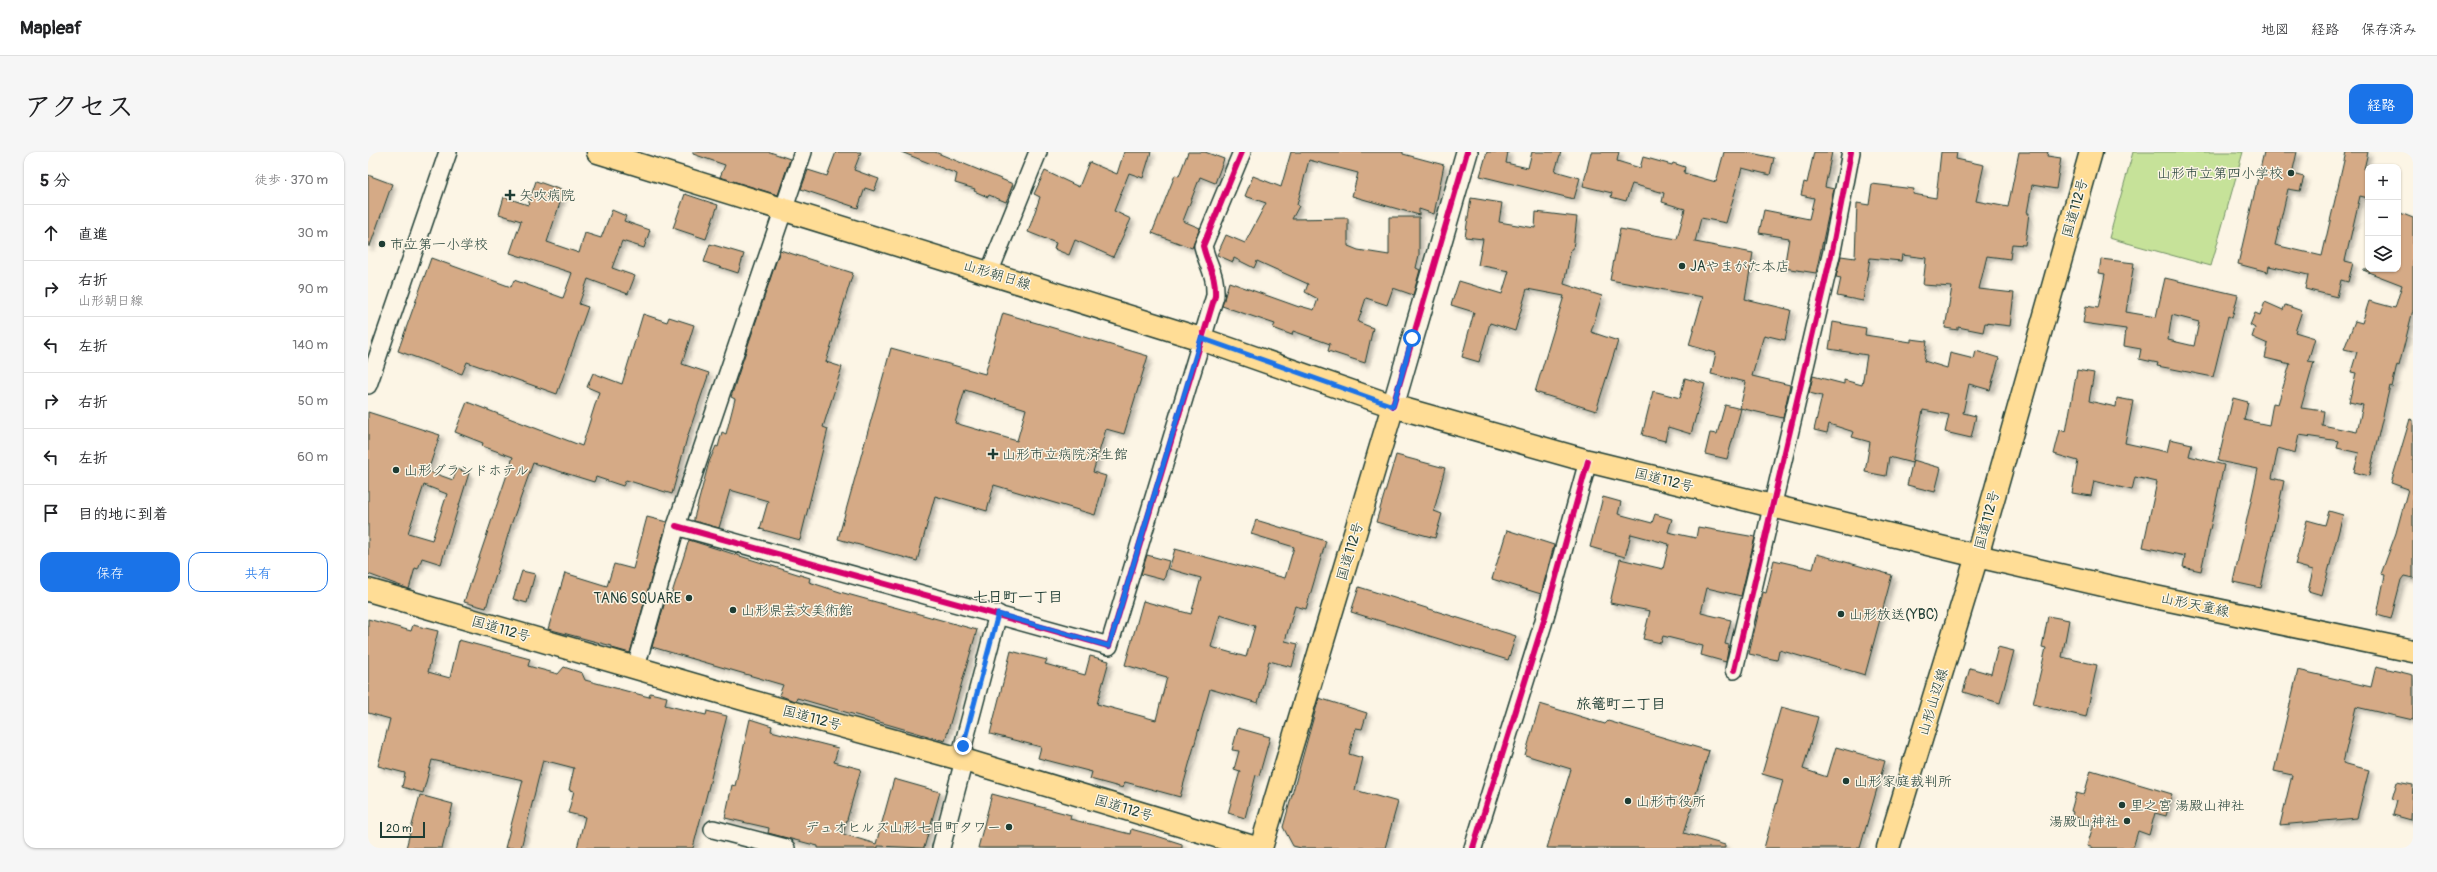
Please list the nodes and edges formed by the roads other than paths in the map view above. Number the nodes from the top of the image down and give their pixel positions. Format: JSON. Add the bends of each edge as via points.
{"nodes":[{"id":1,"x":448,"y":152,"type":"edge"},
{"id":2,"x":598,"y":152,"type":"edge"},
{"id":3,"x":803,"y":152,"type":"edge"},
{"id":4,"x":1038,"y":152,"type":"edge"},
{"id":5,"x":1242,"y":152,"type":"edge"},
{"id":6,"x":1467,"y":152,"type":"edge"},
{"id":7,"x":1851,"y":152,"type":"edge"},
{"id":8,"x":2091,"y":152,"type":"edge"},
{"id":9,"x":785,"y":209,"type":"junction"},
{"id":10,"x":989,"y":273,"type":"junction"},
{"id":11,"x":1201,"y":338,"type":"junction"},
{"id":12,"x":368,"y":384,"type":"edge"},
{"id":13,"x":1393,"y":406,"type":"junction"},
{"id":14,"x":1588,"y":461,"type":"junction"},
{"id":15,"x":1771,"y":507,"type":"junction"},
{"id":16,"x":676,"y":526,"type":"junction"},
{"id":17,"x":1977,"y":556,"type":"junction"},
{"id":18,"x":368,"y":590,"type":"edge"},
{"id":19,"x":998,"y":614,"type":"junction"},
{"id":20,"x":2413,"y":651,"type":"edge"},
{"id":21,"x":636,"y":667,"type":"junction"},
{"id":22,"x":1734,"y":670,"type":"dead end"},
{"id":23,"x":964,"y":760,"type":"junction"},
{"id":24,"x":713,"y":829,"type":"dead end"},
{"id":25,"x":786,"y":848,"type":"edge"},
{"id":26,"x":941,"y":848,"type":"edge"},
{"id":27,"x":1256,"y":848,"type":"edge"},
{"id":28,"x":1261,"y":848,"type":"edge"},
{"id":29,"x":1473,"y":848,"type":"edge"},
{"id":30,"x":1888,"y":848,"type":"edge"}],
"edges":[{"from":1,"to":12,"type":"street"},
{"from":2,"to":9,"type":"main road","name":"山形朝日線"},
{"from":3,"to":9,"type":"street"},
{"from":4,"to":10,"type":"street"},
{"from":5,"to":11,"type":"street","via":[[1203,246],[1206,260],[1216,278],[1215,296]]},
{"from":6,"to":13,"type":"street"},
{"from":7,"to":15,"type":"street","via":[[1832,251]]},
{"from":8,"to":17,"type":"main road","name":"国道112号"},
{"from":9,"to":10,"type":"main road","name":"山形朝日線"},
{"from":9,"to":16,"type":"street"},
{"from":10,"to":11,"type":"main road","name":"山形朝日線"},
{"from":11,"to":13,"type":"main road","name":"山形朝日線"},
{"from":11,"to":19,"type":"street","via":[[1109,646]]},
{"from":13,"to":14,"type":"main road","name":"国道112号"},
{"from":13,"to":28,"type":"main road","name":"国道112号"},
{"from":14,"to":15,"type":"main road","name":"国道112号"},
{"from":14,"to":29,"type":"street","via":[[1543,624]]},
{"from":15,"to":17,"type":"main road","name":"国道112号"},
{"from":15,"to":22,"type":"street"},
{"from":16,"to":19,"type":"street"},
{"from":16,"to":21,"type":"street"},
{"from":17,"to":20,"type":"main road","name":"山形天童線"},
{"from":17,"to":30,"type":"main road","name":"山形山辺線"},
{"from":18,"to":21,"type":"main road","name":"国道112号"},
{"from":19,"to":23,"type":"street","via":[[963,746]]},
{"from":21,"to":23,"type":"main road","name":"国道112号"},
{"from":23,"to":26,"type":"street"},
{"from":23,"to":27,"type":"main road","name":"国道112号"},
{"from":24,"to":25,"type":"street"}]}
